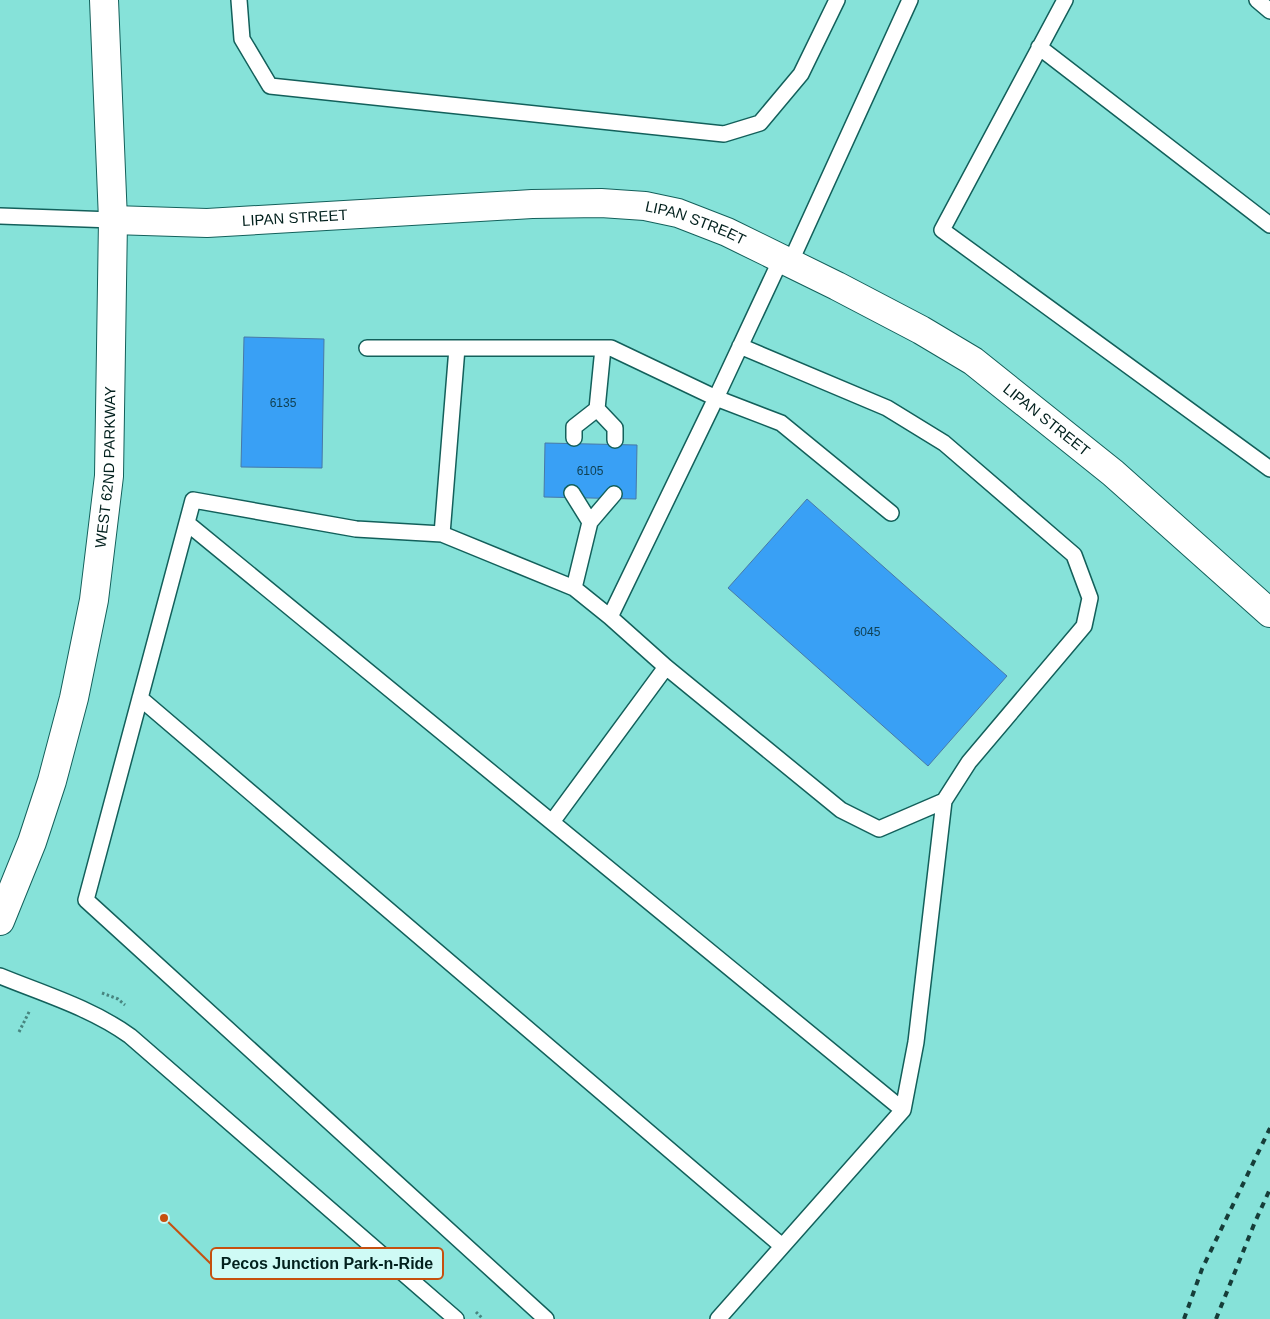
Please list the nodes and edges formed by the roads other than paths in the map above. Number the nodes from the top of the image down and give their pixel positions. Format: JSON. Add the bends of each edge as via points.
{"nodes":[{"id":1,"x":104,"y":0,"type":"edge"},
{"id":2,"x":239,"y":0,"type":"edge"},
{"id":3,"x":837,"y":0,"type":"edge"},
{"id":4,"x":910,"y":0,"type":"edge"},
{"id":5,"x":1065,"y":0,"type":"edge"},
{"id":6,"x":1257,"y":0,"type":"edge"},
{"id":7,"x":1270,"y":11,"type":"edge"},
{"id":8,"x":1040,"y":47,"type":"junction"},
{"id":9,"x":0,"y":216,"type":"edge"},
{"id":10,"x":113,"y":220,"type":"junction"},
{"id":11,"x":1270,"y":226,"type":"edge"},
{"id":12,"x":786,"y":261,"type":"junction"},
{"id":13,"x":740,"y":346,"type":"junction"},
{"id":14,"x":366,"y":348,"type":"dead end"},
{"id":15,"x":458,"y":348,"type":"junction"},
{"id":16,"x":603,"y":348,"type":"junction"},
{"id":17,"x":716,"y":398,"type":"junction"},
{"id":18,"x":597,"y":409,"type":"junction"},
{"id":19,"x":574,"y":438,"type":"dead end"},
{"id":20,"x":615,"y":440,"type":"dead end"},
{"id":21,"x":1270,"y":469,"type":"edge"},
{"id":22,"x":572,"y":493,"type":"dead end"},
{"id":23,"x":614,"y":494,"type":"dead end"},
{"id":24,"x":891,"y":513,"type":"dead end"},
{"id":25,"x":590,"y":522,"type":"junction"},
{"id":26,"x":187,"y":523,"type":"junction"},
{"id":27,"x":442,"y":534,"type":"junction"},
{"id":28,"x":574,"y":588,"type":"junction"},
{"id":29,"x":1270,"y":613,"type":"edge"},
{"id":30,"x":610,"y":617,"type":"junction"},
{"id":31,"x":666,"y":667,"type":"junction"},
{"id":32,"x":140,"y":698,"type":"junction"},
{"id":33,"x":944,"y":800,"type":"junction"},
{"id":34,"x":552,"y":822,"type":"junction"},
{"id":35,"x":0,"y":921,"type":"edge"},
{"id":36,"x":0,"y":976,"type":"edge"},
{"id":37,"x":903,"y":1110,"type":"junction"},
{"id":38,"x":782,"y":1246,"type":"junction"},
{"id":39,"x":456,"y":1319,"type":"edge"},
{"id":40,"x":546,"y":1319,"type":"edge"},
{"id":41,"x":718,"y":1319,"type":"edge"}],
"edges":[{"from":1,"to":10,"type":"street","name":"WEST 62ND PARKWAY"},
{"from":2,"to":3,"type":"lane","via":[[242,39],[270,86],[724,134],[760,123],[766,116],[801,74]]},
{"from":4,"to":12,"type":"lane"},
{"from":5,"to":8,"type":"lane"},
{"from":6,"to":7,"type":"lane"},
{"from":8,"to":11,"type":"lane"},
{"from":8,"to":21,"type":"lane","via":[[942,230]]},
{"from":9,"to":10,"type":"lane","name":"LIPAN STREET"},
{"from":10,"to":12,"type":"street","name":"LIPAN STREET","via":[[207,223],[601,203],[645,206],[678,213],[727,232]]},
{"from":10,"to":35,"type":"street","name":"WEST 62ND PARKWAY","via":[[109,476],[94,600],[74,698],[52,781]]},
{"from":12,"to":13,"type":"lane"},
{"from":12,"to":29,"type":"street","name":"LIPAN STREET","via":[[921,330],[980,366],[1114,473]]},
{"from":13,"to":17,"type":"lane"},
{"from":13,"to":33,"type":"lane","via":[[887,408],[936,438],[1074,555],[1090,598],[1084,626],[969,762]]},
{"from":14,"to":15,"type":"lane"},
{"from":15,"to":16,"type":"lane"},
{"from":15,"to":27,"type":"lane"},
{"from":16,"to":17,"type":"lane","via":[[612,348]]},
{"from":16,"to":18,"type":"lane"},
{"from":17,"to":24,"type":"lane","via":[[781,423]]},
{"from":17,"to":30,"type":"lane"},
{"from":18,"to":19,"type":"lane","via":[[574,427]]},
{"from":18,"to":20,"type":"lane","via":[[615,428]]},
{"from":22,"to":25,"type":"lane"},
{"from":23,"to":25,"type":"lane"},
{"from":25,"to":28,"type":"lane"},
{"from":26,"to":27,"type":"lane","via":[[193,500],[356,529]]},
{"from":26,"to":32,"type":"lane"},
{"from":26,"to":34,"type":"lane"},
{"from":27,"to":28,"type":"lane"},
{"from":28,"to":30,"type":"lane"},
{"from":30,"to":31,"type":"lane"},
{"from":31,"to":33,"type":"lane","via":[[841,810],[879,829]]},
{"from":31,"to":34,"type":"lane"},
{"from":32,"to":38,"type":"lane"},
{"from":32,"to":40,"type":"lane","via":[[86,900]]},
{"from":33,"to":37,"type":"lane","via":[[916,1042]]},
{"from":34,"to":37,"type":"lane"},
{"from":36,"to":39,"type":"lane","via":[[110,1022],[130,1036]]},
{"from":37,"to":38,"type":"lane"},
{"from":38,"to":41,"type":"lane"}]}
